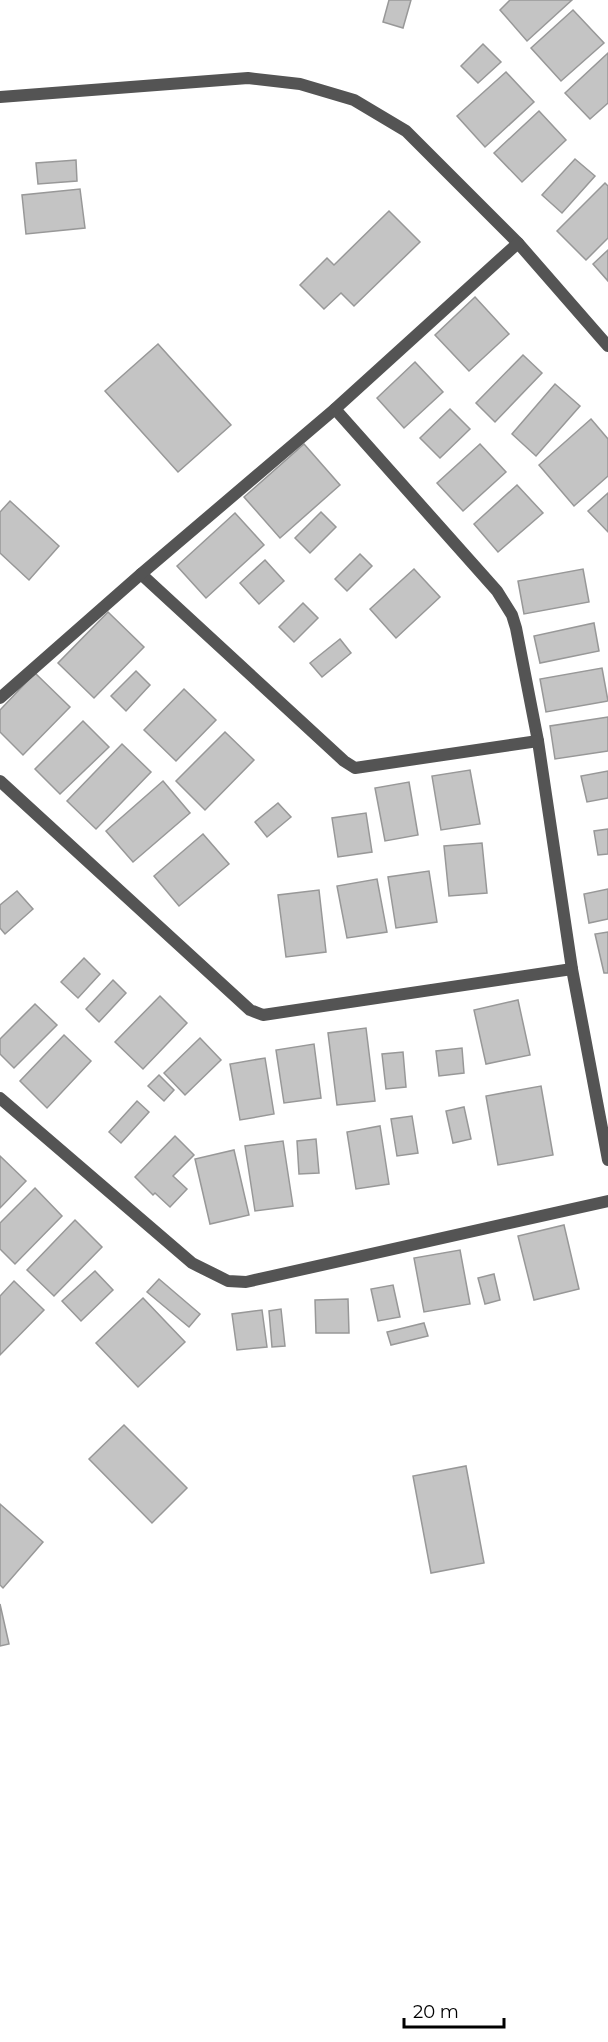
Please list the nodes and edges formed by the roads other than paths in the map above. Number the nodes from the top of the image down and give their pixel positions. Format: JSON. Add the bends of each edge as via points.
{"nodes":[{"id":1,"x":0,"y":97,"type":"edge"},
{"id":2,"x":518,"y":243,"type":"junction"},
{"id":3,"x":608,"y":346,"type":"edge"},
{"id":4,"x":334,"y":409,"type":"junction"},
{"id":5,"x":141,"y":574,"type":"junction"},
{"id":6,"x":0,"y":698,"type":"edge"},
{"id":7,"x":538,"y":741,"type":"junction"},
{"id":8,"x":0,"y":781,"type":"edge"},
{"id":9,"x":572,"y":969,"type":"junction"},
{"id":10,"x":0,"y":1098,"type":"edge"},
{"id":11,"x":608,"y":1160,"type":"edge"},
{"id":12,"x":608,"y":1201,"type":"edge"}],
"edges":[{"from":1,"to":2,"type":"street","via":[[248,78],[300,84],[354,100],[406,131]]},
{"from":2,"to":3,"type":"street"},
{"from":2,"to":4,"type":"street"},
{"from":4,"to":5,"type":"street"},
{"from":4,"to":7,"type":"street","via":[[497,591],[512,615]]},
{"from":5,"to":6,"type":"street"},
{"from":5,"to":7,"type":"street","via":[[356,768]]},
{"from":7,"to":9,"type":"street"},
{"from":8,"to":9,"type":"street","via":[[250,1010],[263,1016]]},
{"from":9,"to":11,"type":"street"},
{"from":10,"to":12,"type":"street","via":[[192,1263],[228,1281],[246,1282]]}]}
